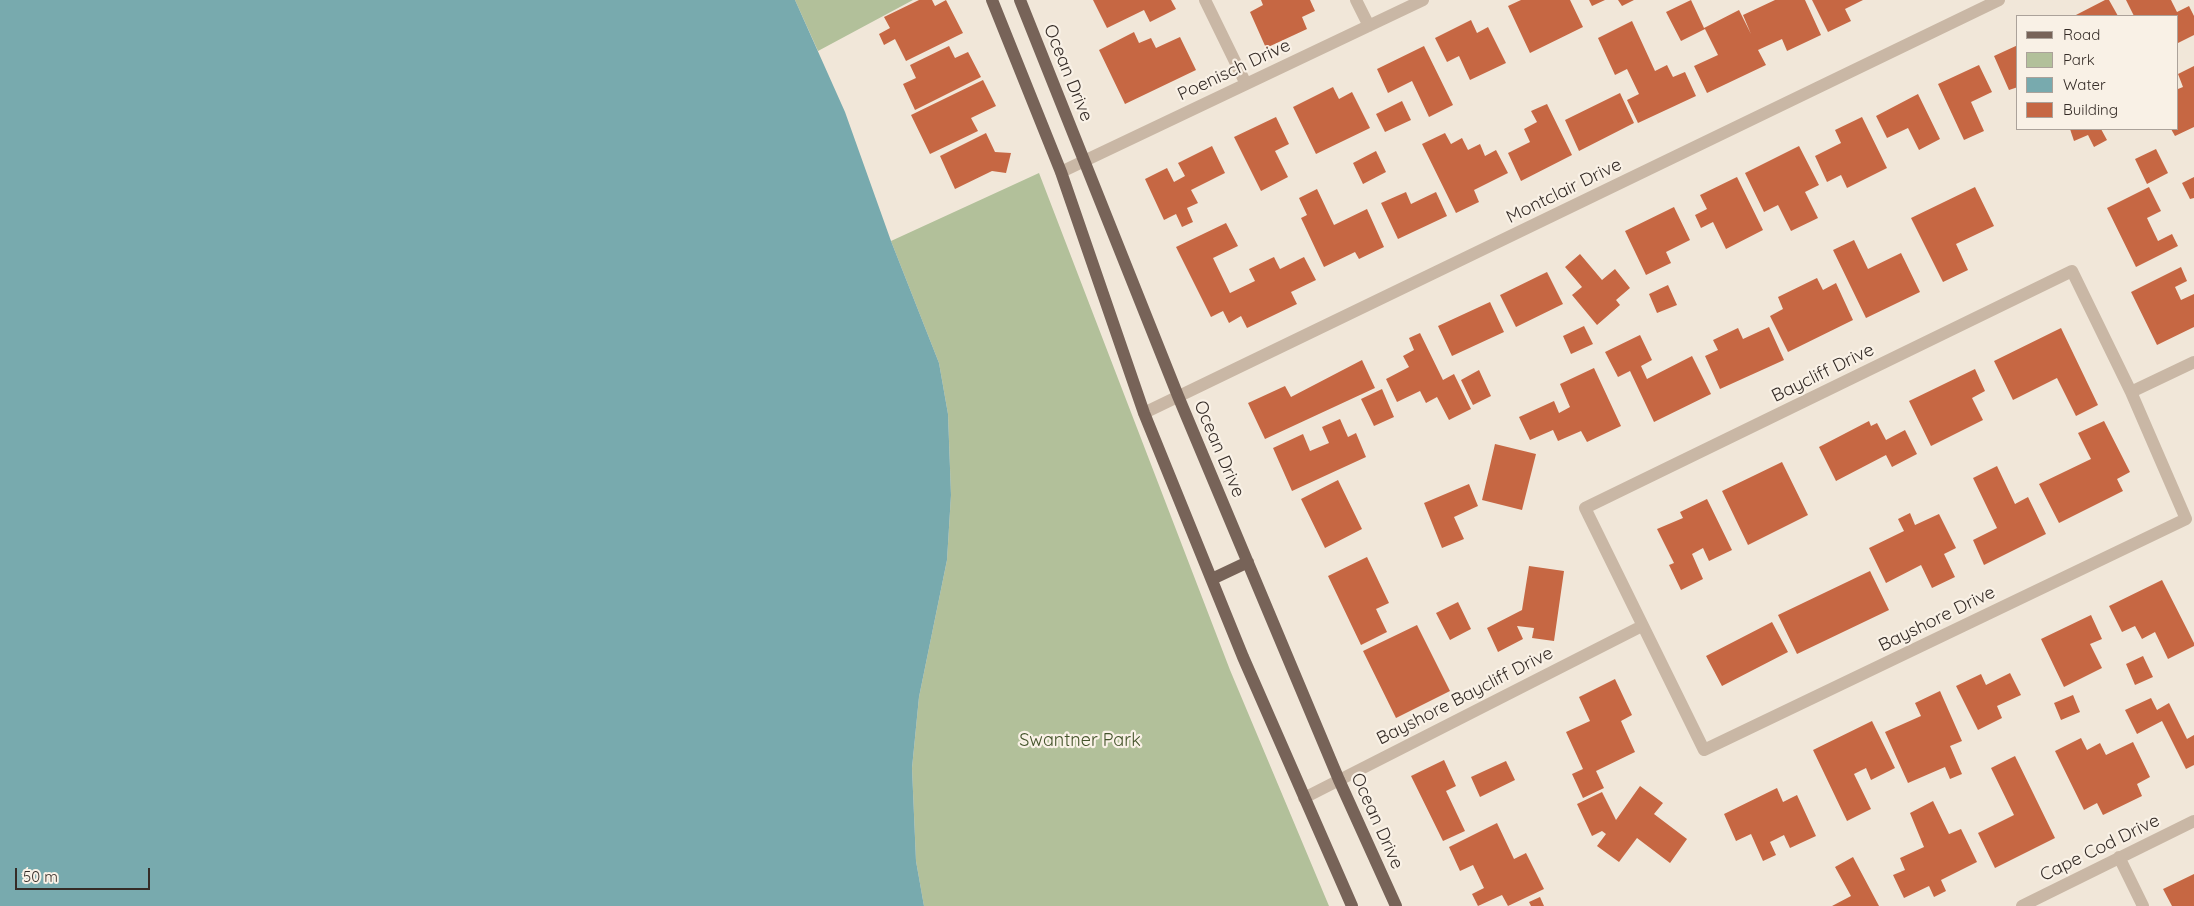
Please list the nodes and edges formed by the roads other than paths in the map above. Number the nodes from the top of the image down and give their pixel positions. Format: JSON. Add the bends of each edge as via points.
{"nodes":[{"id":1,"x":1020,"y":0,"type":"edge"},
{"id":2,"x":1205,"y":0,"type":"edge"},
{"id":3,"x":1356,"y":0,"type":"edge"},
{"id":4,"x":1422,"y":0,"type":"edge"},
{"id":5,"x":1999,"y":0,"type":"edge"},
{"id":6,"x":997,"y":2,"type":"edge"},
{"id":7,"x":1369,"y":26,"type":"junction"},
{"id":8,"x":1246,"y":84,"type":"junction"},
{"id":9,"x":1084,"y":161,"type":"junction"},
{"id":10,"x":1061,"y":172,"type":"junction"},
{"id":11,"x":2194,"y":362,"type":"edge"},
{"id":12,"x":2131,"y":392,"type":"junction"},
{"id":13,"x":1178,"y":396,"type":"junction"},
{"id":14,"x":1144,"y":413,"type":"junction"},
{"id":15,"x":1248,"y":562,"type":"junction"},
{"id":16,"x":1212,"y":579,"type":"junction"},
{"id":17,"x":1642,"y":626,"type":"junction"},
{"id":18,"x":1339,"y":780,"type":"junction"},
{"id":19,"x":1304,"y":798,"type":"junction"},
{"id":20,"x":2194,"y":821,"type":"edge"},
{"id":21,"x":2119,"y":858,"type":"junction"},
{"id":22,"x":1352,"y":906,"type":"edge"},
{"id":23,"x":1396,"y":906,"type":"edge"},
{"id":24,"x":2022,"y":906,"type":"edge"},
{"id":25,"x":2143,"y":906,"type":"edge"}],
"edges":[{"from":1,"to":9,"type":"main road","name":"Ocean Drive"},
{"from":2,"to":8,"type":"street"},
{"from":3,"to":7,"type":"street"},
{"from":4,"to":7,"type":"street","name":"Poenisch Drive"},
{"from":5,"to":13,"type":"street","name":"Montclair Drive"},
{"from":6,"to":10,"type":"main road"},
{"from":7,"to":8,"type":"street","name":"Poenisch Drive"},
{"from":8,"to":9,"type":"street","name":"Poenisch Drive"},
{"from":9,"to":10,"type":"street","name":"Poenisch Drive"},
{"from":9,"to":13,"type":"main road","name":"Ocean Drive"},
{"from":10,"to":14,"type":"main road"},
{"from":11,"to":12,"type":"street"},
{"from":12,"to":17,"type":"street","name":"Baycliff Drive","via":[[2072,271],[1585,508]]},
{"from":12,"to":17,"type":"street","name":"Bayshore Drive","via":[[2186,519],[1740,733],[1704,750]]},
{"from":13,"to":14,"type":"street","name":"Montclair Drive"},
{"from":13,"to":15,"type":"main road","name":"Ocean Drive"},
{"from":14,"to":16,"type":"main road"},
{"from":15,"to":16,"type":"main road"},
{"from":15,"to":18,"type":"main road","name":"Ocean Drive"},
{"from":16,"to":19,"type":"main road"},
{"from":17,"to":18,"type":"street","name":"Bayshore Baycliff Drive"},
{"from":18,"to":19,"type":"street","name":"Bayshore Baycliff Drive"},
{"from":18,"to":23,"type":"main road","name":"Ocean Drive"},
{"from":19,"to":22,"type":"main road"},
{"from":20,"to":21,"type":"street","name":"Cape Cod Drive"},
{"from":21,"to":24,"type":"street","name":"Cape Cod Drive"},
{"from":21,"to":25,"type":"street"}]}
